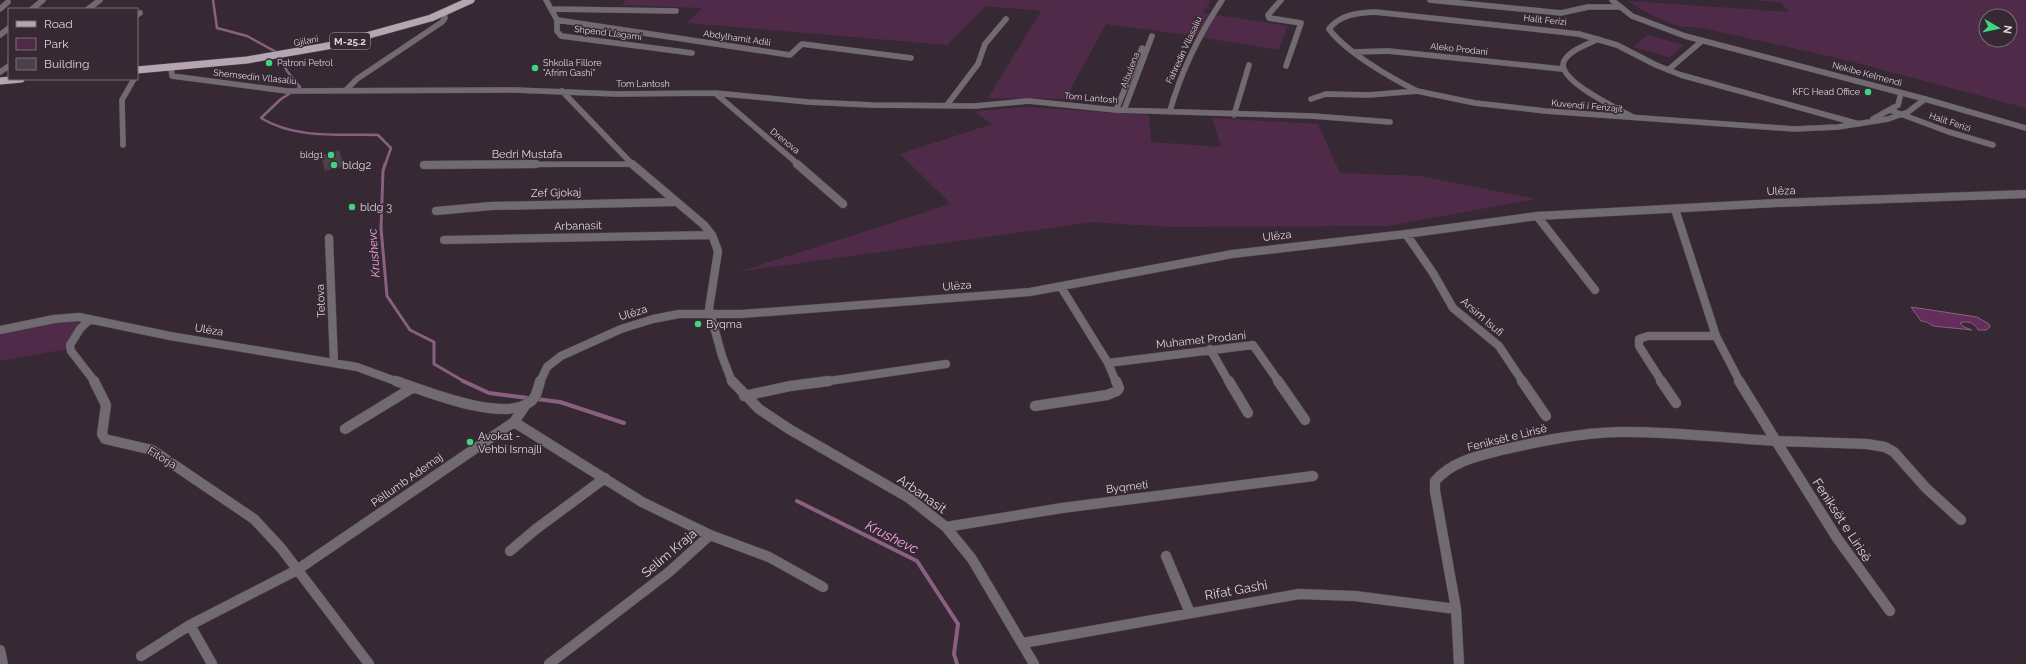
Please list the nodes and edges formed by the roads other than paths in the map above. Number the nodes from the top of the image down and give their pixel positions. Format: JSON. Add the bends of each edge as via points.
{"nodes":[{"id":1,"x":43,"y":0,"type":"edge"},
{"id":2,"x":100,"y":0,"type":"edge"},
{"id":3,"x":471,"y":0,"type":"edge"},
{"id":4,"x":546,"y":0,"type":"edge"},
{"id":5,"x":1222,"y":0,"type":"edge"},
{"id":6,"x":1280,"y":0,"type":"edge"},
{"id":7,"x":1430,"y":0,"type":"edge"},
{"id":8,"x":1612,"y":0,"type":"edge"},
{"id":9,"x":8,"y":2,"type":"dead end"},
{"id":10,"x":1618,"y":7,"type":"junction"},
{"id":11,"x":33,"y":8,"type":"edge"},
{"id":12,"x":89,"y":8,"type":"edge"},
{"id":13,"x":0,"y":9,"type":"edge"},
{"id":14,"x":551,"y":9,"type":"junction"},
{"id":15,"x":676,"y":11,"type":"dead end"},
{"id":16,"x":444,"y":13,"type":"junction"},
{"id":17,"x":1006,"y":19,"type":"dead end"},
{"id":18,"x":556,"y":20,"type":"junction"},
{"id":19,"x":8,"y":29,"type":"edge"},
{"id":20,"x":0,"y":35,"type":"edge"},
{"id":21,"x":1152,"y":36,"type":"dead end"},
{"id":22,"x":1598,"y":39,"type":"junction"},
{"id":23,"x":1702,"y":41,"type":"junction"},
{"id":24,"x":1142,"y":48,"type":"dead end"},
{"id":25,"x":1354,"y":52,"type":"junction"},
{"id":26,"x":692,"y":53,"type":"dead end"},
{"id":27,"x":911,"y":58,"type":"dead end"},
{"id":28,"x":1250,"y":66,"type":"dead end"},
{"id":29,"x":1286,"y":66,"type":"dead end"},
{"id":30,"x":171,"y":67,"type":"junction"},
{"id":31,"x":1562,"y":69,"type":"junction"},
{"id":32,"x":138,"y":70,"type":"edge"},
{"id":33,"x":1668,"y":70,"type":"junction"},
{"id":34,"x":10,"y":80,"type":"edge"},
{"id":35,"x":133,"y":80,"type":"edge"},
{"id":36,"x":0,"y":81,"type":"edge"},
{"id":37,"x":346,"y":90,"type":"junction"},
{"id":38,"x":562,"y":91,"type":"junction"},
{"id":39,"x":1417,"y":91,"type":"junction"},
{"id":40,"x":715,"y":93,"type":"junction"},
{"id":41,"x":1901,"y":93,"type":"junction"},
{"id":42,"x":1312,"y":99,"type":"dead end"},
{"id":43,"x":1924,"y":99,"type":"junction"},
{"id":44,"x":947,"y":105,"type":"junction"},
{"id":45,"x":1116,"y":110,"type":"junction"},
{"id":46,"x":1124,"y":110,"type":"junction"},
{"id":47,"x":1890,"y":110,"type":"junction"},
{"id":48,"x":1170,"y":112,"type":"junction"},
{"id":49,"x":1234,"y":114,"type":"junction"},
{"id":50,"x":1901,"y":114,"type":"junction"},
{"id":51,"x":1635,"y":118,"type":"junction"},
{"id":52,"x":1390,"y":122,"type":"dead end"},
{"id":53,"x":1861,"y":123,"type":"junction"},
{"id":54,"x":2026,"y":128,"type":"edge"},
{"id":55,"x":123,"y":145,"type":"dead end"},
{"id":56,"x":1993,"y":145,"type":"dead end"},
{"id":57,"x":631,"y":164,"type":"junction"},
{"id":58,"x":424,"y":165,"type":"dead end"},
{"id":59,"x":2026,"y":194,"type":"edge"},
{"id":60,"x":675,"y":202,"type":"junction"},
{"id":61,"x":843,"y":204,"type":"dead end"},
{"id":62,"x":1675,"y":209,"type":"junction"},
{"id":63,"x":436,"y":211,"type":"dead end"},
{"id":64,"x":1537,"y":216,"type":"junction"},
{"id":65,"x":1406,"y":234,"type":"junction"},
{"id":66,"x":712,"y":235,"type":"junction"},
{"id":67,"x":329,"y":238,"type":"dead end"},
{"id":68,"x":444,"y":240,"type":"dead end"},
{"id":69,"x":1061,"y":287,"type":"junction"},
{"id":70,"x":1595,"y":290,"type":"dead end"},
{"id":71,"x":712,"y":314,"type":"junction"},
{"id":72,"x":90,"y":318,"type":"junction"},
{"id":73,"x":0,"y":330,"type":"edge"},
{"id":74,"x":1716,"y":336,"type":"junction"},
{"id":75,"x":1210,"y":349,"type":"junction"},
{"id":76,"x":1108,"y":363,"type":"junction"},
{"id":77,"x":334,"y":364,"type":"junction"},
{"id":78,"x":946,"y":364,"type":"dead end"},
{"id":79,"x":412,"y":388,"type":"junction"},
{"id":80,"x":744,"y":396,"type":"junction"},
{"id":81,"x":532,"y":400,"type":"junction"},
{"id":82,"x":1676,"y":403,"type":"dead end"},
{"id":83,"x":1035,"y":406,"type":"dead end"},
{"id":84,"x":1248,"y":413,"type":"dead end"},
{"id":85,"x":1546,"y":416,"type":"dead end"},
{"id":86,"x":1305,"y":420,"type":"dead end"},
{"id":87,"x":514,"y":422,"type":"junction"},
{"id":88,"x":345,"y":429,"type":"dead end"},
{"id":89,"x":1776,"y":441,"type":"junction"},
{"id":90,"x":1313,"y":476,"type":"dead end"},
{"id":91,"x":605,"y":478,"type":"junction"},
{"id":92,"x":1961,"y":520,"type":"dead end"},
{"id":93,"x":946,"y":527,"type":"junction"},
{"id":94,"x":710,"y":535,"type":"junction"},
{"id":95,"x":510,"y":551,"type":"dead end"},
{"id":96,"x":1166,"y":556,"type":"dead end"},
{"id":97,"x":297,"y":570,"type":"junction"},
{"id":98,"x":823,"y":587,"type":"dead end"},
{"id":99,"x":1456,"y":609,"type":"junction"},
{"id":100,"x":1890,"y":611,"type":"dead end"},
{"id":101,"x":1190,"y":613,"type":"junction"},
{"id":102,"x":190,"y":625,"type":"junction"},
{"id":103,"x":1023,"y":643,"type":"junction"},
{"id":104,"x":0,"y":650,"type":"edge"},
{"id":105,"x":141,"y":656,"type":"dead end"},
{"id":106,"x":3,"y":664,"type":"edge"},
{"id":107,"x":212,"y":664,"type":"edge"},
{"id":108,"x":370,"y":664,"type":"edge"},
{"id":109,"x":549,"y":664,"type":"edge"},
{"id":110,"x":1034,"y":664,"type":"edge"},
{"id":111,"x":1459,"y":664,"type":"edge"}],
"edges":[{"from":1,"to":11,"type":"street"},
{"from":2,"to":12,"type":"street"},
{"from":3,"to":16,"type":"main road","name":"Gjilani","number":"M-25.2"},
{"from":4,"to":14,"type":"street","name":"Shpend Llagami"},
{"from":5,"to":48,"type":"street","name":"Fahredin Vllasaliu","via":[[1202,29],[1180,76]]},
{"from":6,"to":29,"type":"street","via":[[1268,18],[1301,23]]},
{"from":7,"to":10,"type":"street","via":[[1561,13],[1588,7]]},
{"from":8,"to":10,"type":"street","name":"Nekibe Kelmendi"},
{"from":9,"to":13,"type":"street"},
{"from":10,"to":23,"type":"street","name":"Nekibe Kelmendi","via":[[1647,23]]},
{"from":14,"to":15,"type":"street"},
{"from":14,"to":18,"type":"street","name":"Shpend Llagami"},
{"from":16,"to":30,"type":"main road","name":"Gjilani","number":"M-25.2","via":[[362,38],[287,54]]},
{"from":16,"to":37,"type":"street","via":[[445,18],[442,22],[357,79]]},
{"from":17,"to":44,"type":"street","via":[[985,44],[978,64]]},
{"from":18,"to":26,"type":"street","name":"Shpend Llagami","via":[[557,31],[561,36]]},
{"from":18,"to":27,"type":"street","name":"Abdylhamit Adili","via":[[790,55],[802,44]]},
{"from":19,"to":20,"type":"street"},
{"from":21,"to":46,"type":"street","name":"Albulena"},
{"from":22,"to":25,"type":"street","name":"Halit Ferizi","via":[[1552,30],[1367,12],[1339,18],[1329,29],[1333,37]]},
{"from":22,"to":31,"type":"street","via":[[1565,58]]},
{"from":22,"to":33,"type":"street","name":"Halit Ferizi","via":[[1617,45]]},
{"from":23,"to":33,"type":"street"},
{"from":23,"to":41,"type":"street","name":"Nekibe Kelmendi"},
{"from":24,"to":45,"type":"street","name":"Albulena"},
{"from":25,"to":31,"type":"street","name":"Aleko Prodani","via":[[1388,51]]},
{"from":25,"to":39,"type":"street","name":"Halit Ferizi","via":[[1397,81]]},
{"from":28,"to":49,"type":"street"},
{"from":30,"to":32,"type":"main road","name":"Gjilani","number":"M-25.2"},
{"from":30,"to":37,"type":"street","name":"Shemsedin Vllasaliu","via":[[172,76],[287,91]]},
{"from":31,"to":51,"type":"street","via":[[1569,79]]},
{"from":33,"to":53,"type":"street","name":"Halit Ferizi"},
{"from":34,"to":36,"type":"main road"},
{"from":35,"to":55,"type":"street","via":[[122,100]]},
{"from":37,"to":38,"type":"street","name":"Tom Lantosh"},
{"from":38,"to":40,"type":"street","name":"Tom Lantosh","via":[[617,94]]},
{"from":38,"to":57,"type":"street","name":"Arbanasit"},
{"from":39,"to":42,"type":"street","name":"Kuvendi i Ferizajit","via":[[1368,95],[1326,94]]},
{"from":39,"to":51,"type":"street","name":"Kuvendi i Ferizajit","via":[[1475,103]]},
{"from":40,"to":44,"type":"street","name":"Tom Lantosh","via":[[828,104]]},
{"from":40,"to":61,"type":"street","name":"Drenova"},
{"from":41,"to":43,"type":"street","name":"Nekibe Kelmendi"},
{"from":41,"to":47,"type":"street","via":[[1898,105]]},
{"from":43,"to":50,"type":"street","name":"Halit Ferizi"},
{"from":43,"to":54,"type":"street","name":"Nekibe Kelmendi"},
{"from":44,"to":45,"type":"street","name":"Tom Lantosh","via":[[1028,101]]},
{"from":45,"to":46,"type":"street","name":"Tom Lantosh"},
{"from":46,"to":48,"type":"street","name":"Tom Lantosh"},
{"from":47,"to":50,"type":"street","name":"Halit Ferizi"},
{"from":47,"to":53,"type":"street"},
{"from":48,"to":49,"type":"street","name":"Tom Lantosh"},
{"from":49,"to":52,"type":"street","name":"Tom Lantosh"},
{"from":50,"to":53,"type":"street","name":"Halit Ferizi"},
{"from":50,"to":56,"type":"street","name":"Halit Ferizi"},
{"from":51,"to":53,"type":"street","name":"Kuvendi i Ferizajit","via":[[1794,129],[1824,129]]},
{"from":57,"to":58,"type":"street","name":"Bedri Mustafa"},
{"from":57,"to":60,"type":"street","name":"Arbanasit"},
{"from":59,"to":62,"type":"street","name":"Ulëza"},
{"from":60,"to":63,"type":"street","name":"Zef Gjokaj","via":[[491,206]]},
{"from":60,"to":66,"type":"street","name":"Arbanasit","via":[[704,225]]},
{"from":62,"to":64,"type":"street","name":"Ulëza"},
{"from":62,"to":74,"type":"street","name":"Feniksët e Lirisë"},
{"from":64,"to":65,"type":"street","name":"Ulëza"},
{"from":64,"to":70,"type":"street"},
{"from":65,"to":69,"type":"street","name":"Ulëza","via":[[1232,254]]},
{"from":65,"to":85,"type":"street","name":"Arsim Isufi","via":[[1453,308],[1499,346]]},
{"from":66,"to":68,"type":"street","name":"Arbanasit"},
{"from":66,"to":71,"type":"street","name":"Arbanasit","via":[[718,251],[718,260],[709,303]]},
{"from":67,"to":77,"type":"street","name":"Tetova"},
{"from":69,"to":71,"type":"street","name":"Ulëza","via":[[1009,294],[829,308]]},
{"from":69,"to":76,"type":"street"},
{"from":71,"to":80,"type":"street","name":"Arbanasit","via":[[727,371]]},
{"from":71,"to":81,"type":"street","name":"Ulëza","via":[[679,314],[653,319],[588,342],[548,366]]},
{"from":72,"to":73,"type":"street","name":"Ulëza","via":[[68,317]]},
{"from":72,"to":77,"type":"street","name":"Ulëza","via":[[170,336]]},
{"from":72,"to":97,"type":"street","name":"Fitorja","via":[[70,345],[71,351],[94,382],[106,405],[102,434],[105,439],[152,450],[221,495],[254,520],[281,548]]},
{"from":74,"to":82,"type":"street","via":[[1648,336],[1640,339],[1639,346]]},
{"from":74,"to":89,"type":"street","name":"Feniksët e Lirisë","via":[[1745,392]]},
{"from":75,"to":76,"type":"street","name":"Muhamet Prodani"},
{"from":75,"to":84,"type":"street"},
{"from":75,"to":86,"type":"street","name":"Muhamet Prodani","via":[[1247,345],[1256,347]]},
{"from":76,"to":83,"type":"street","via":[[1119,388],[1117,391],[1107,395]]},
{"from":77,"to":79,"type":"street","name":"Ulëza","via":[[375,372]]},
{"from":78,"to":80,"type":"street","via":[[776,388]]},
{"from":79,"to":81,"type":"street","name":"Ulëza","via":[[474,406],[506,409]]},
{"from":79,"to":88,"type":"street"},
{"from":80,"to":93,"type":"street","name":"Arbanasit","via":[[789,429],[908,498]]},
{"from":81,"to":87,"type":"street","name":"Pëllumb Ademaj"},
{"from":87,"to":91,"type":"street","name":"Selim Kraja"},
{"from":87,"to":97,"type":"street","name":"Pëllumb Ademaj"},
{"from":89,"to":92,"type":"street","via":[[1867,444],[1885,447],[1894,452],[1926,488]]},
{"from":89,"to":99,"type":"street","name":"Feniksët e Lirisë","via":[[1644,433],[1596,433],[1517,447],[1447,469],[1435,481],[1435,491]]},
{"from":89,"to":100,"type":"street","name":"Feniksët e Lirisë","via":[[1861,574]]},
{"from":90,"to":93,"type":"street","name":"Byqmeti","via":[[1062,508]]},
{"from":91,"to":94,"type":"street","name":"Selim Kraja","via":[[642,502]]},
{"from":91,"to":95,"type":"street"},
{"from":93,"to":103,"type":"street","name":"Arbanasit","via":[[972,559]]},
{"from":94,"to":98,"type":"street","via":[[769,557]]},
{"from":94,"to":109,"type":"street","name":"Selim Kraja","via":[[669,572]]},
{"from":96,"to":101,"type":"street"},
{"from":97,"to":102,"type":"street"},
{"from":97,"to":108,"type":"street","name":"Fitorja"},
{"from":99,"to":101,"type":"street","name":"Rifat Gashi","via":[[1355,596],[1312,594],[1281,596]]},
{"from":99,"to":111,"type":"street","name":"Feniksët e Lirisë"},
{"from":101,"to":103,"type":"street","name":"Rifat Gashi"},
{"from":102,"to":105,"type":"street"},
{"from":102,"to":107,"type":"street"},
{"from":103,"to":110,"type":"street","name":"Arbanasit"},
{"from":104,"to":106,"type":"street"}]}
